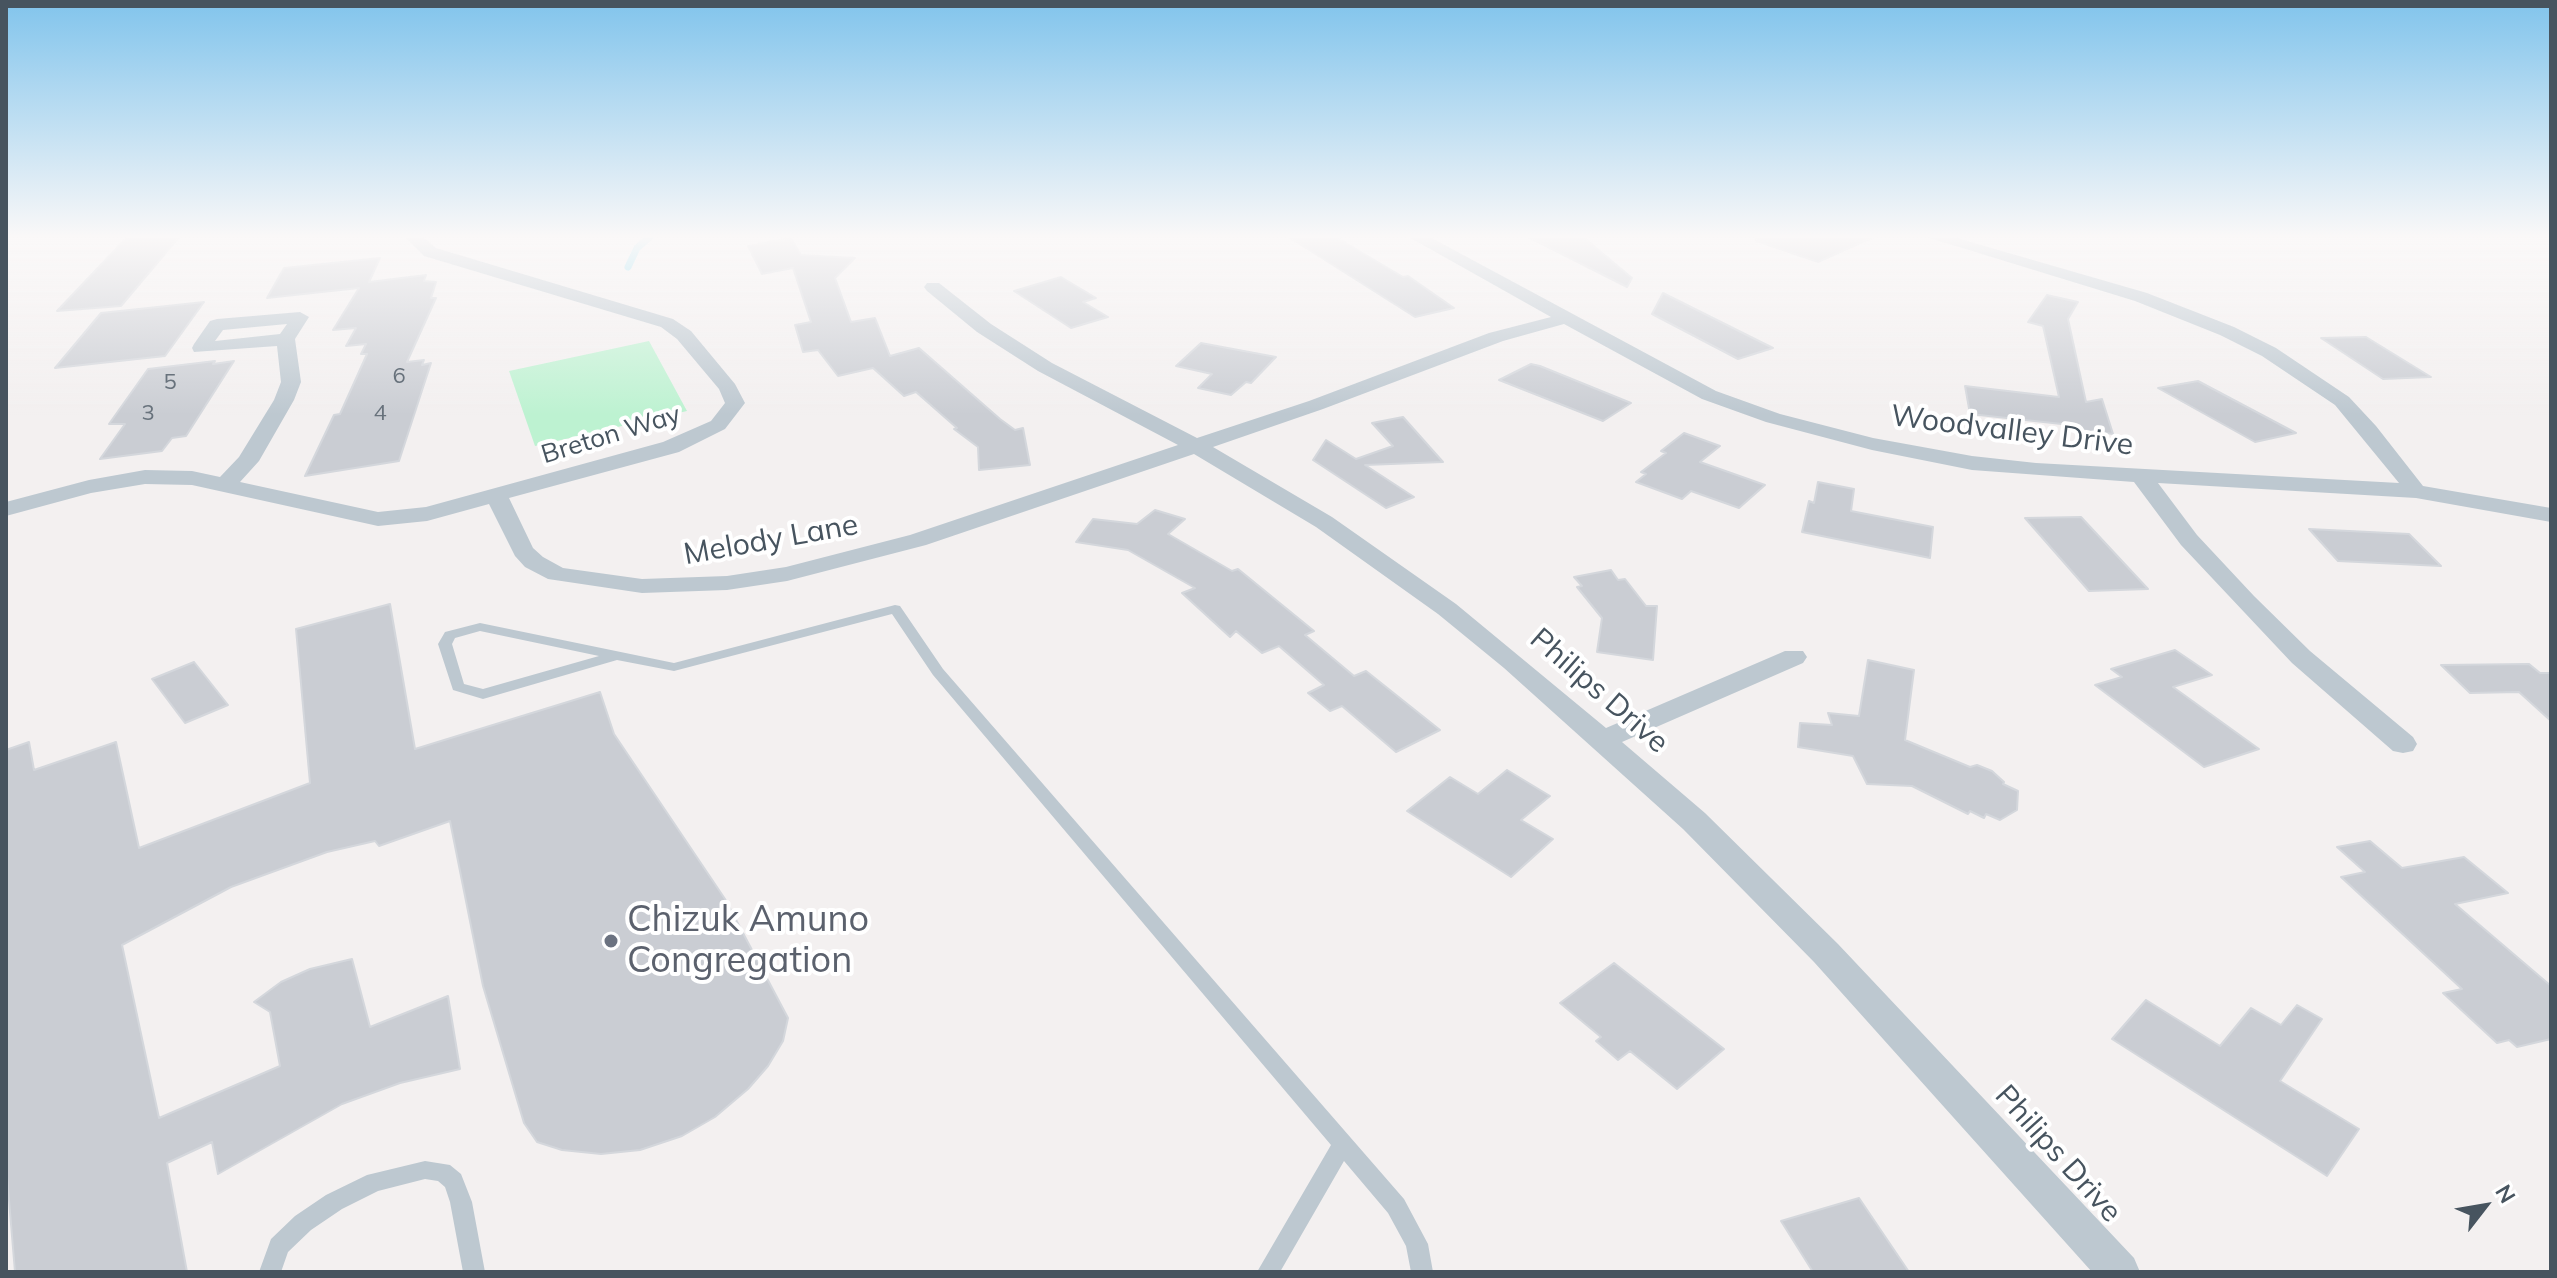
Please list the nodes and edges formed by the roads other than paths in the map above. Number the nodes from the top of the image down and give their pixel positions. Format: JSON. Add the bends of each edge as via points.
{"nodes":[{"id":1,"x":576,"y":296,"type":"edge"},
{"id":2,"x":944,"y":296,"type":"edge"},
{"id":3,"x":1521,"y":296,"type":"edge"},
{"id":4,"x":2136,"y":296,"type":"edge"},
{"id":5,"x":1563,"y":319,"type":"junction"},
{"id":6,"x":286,"y":339,"type":"dead end"},
{"id":7,"x":1196,"y":446,"type":"junction"},
{"id":8,"x":2142,"y":477,"type":"junction"},
{"id":9,"x":225,"y":485,"type":"junction"},
{"id":10,"x":2416,"y":491,"type":"junction"},
{"id":11,"x":496,"y":495,"type":"junction"},
{"id":12,"x":6,"y":509,"type":"edge"},
{"id":13,"x":2551,"y":515,"type":"edge"},
{"id":14,"x":617,"y":655,"type":"junction"},
{"id":15,"x":1794,"y":657,"type":"dead end"},
{"id":16,"x":1605,"y":739,"type":"junction"},
{"id":17,"x":2403,"y":744,"type":"dead end"},
{"id":18,"x":1342,"y":1145,"type":"junction"},
{"id":19,"x":270,"y":1272,"type":"edge"},
{"id":20,"x":474,"y":1272,"type":"edge"},
{"id":21,"x":1268,"y":1272,"type":"edge"},
{"id":22,"x":1422,"y":1272,"type":"edge"},
{"id":23,"x":2119,"y":1272,"type":"edge"}],
"edges":[{"from":1,"to":11,"type":"street","name":"Breton Way","via":[[667,323],[684,335],[735,403],[718,425],[671,447]]},
{"from":2,"to":7,"type":"street","name":"Philips Drive","via":[[1045,367]]},
{"from":3,"to":5,"type":"street","name":"Woodvalley Drive"},
{"from":4,"to":10,"type":"street","via":[[2269,352],[2342,401]]},
{"from":5,"to":7,"type":"street","name":"Melody Lane","via":[[1482,342]]},
{"from":5,"to":8,"type":"street","name":"Woodvalley Drive","via":[[1709,395],[1804,427],[1972,463]]},
{"from":6,"to":9,"type":"street","via":[[291,382],[248,461]]},
{"from":7,"to":11,"type":"street","name":"Melody Lane","via":[[892,547],[787,574],[677,587],[615,585],[557,574],[523,551]]},
{"from":7,"to":16,"type":"street","name":"Philips Drive","via":[[1372,555]]},
{"from":8,"to":10,"type":"street","name":"Woodvalley Drive"},
{"from":8,"to":17,"type":"street","via":[[2189,540],[2245,601]]},
{"from":9,"to":11,"type":"street","via":[[378,519],[427,514]]},
{"from":9,"to":12,"type":"street","via":[[192,478],[124,479]]},
{"from":10,"to":13,"type":"street","name":"Woodvalley Drive"},
{"from":14,"to":14,"type":"lane","via":[[480,627],[450,635],[445,644],[458,687],[483,694]]},
{"from":14,"to":18,"type":"lane","via":[[674,667],[895,609],[938,672]]},
{"from":15,"to":16,"type":"street"},
{"from":16,"to":23,"type":"street","name":"Philips Drive","via":[[1826,953]]},
{"from":18,"to":21,"type":"lane"},
{"from":18,"to":22,"type":"lane","via":[[1396,1206],[1417,1244]]},
{"from":19,"to":20,"type":"lane","via":[[279,1246],[334,1202],[374,1182],[425,1170],[443,1172],[454,1181]]}]}
